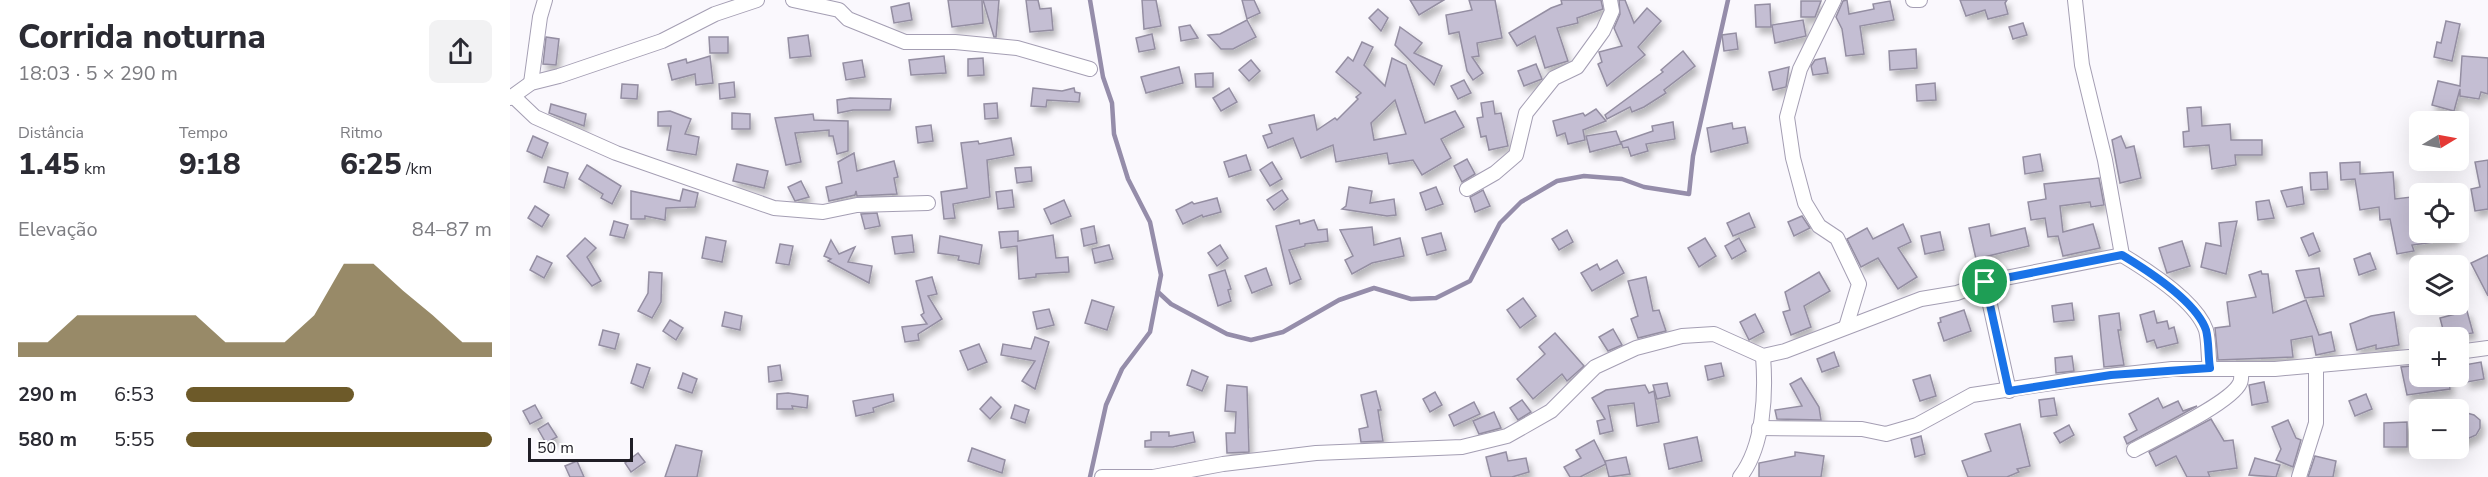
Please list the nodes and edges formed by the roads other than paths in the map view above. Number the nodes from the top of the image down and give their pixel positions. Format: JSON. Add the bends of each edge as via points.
{"nodes":[{"id":1,"x":545,"y":0,"type":"edge"},
{"id":2,"x":757,"y":0,"type":"edge"},
{"id":3,"x":793,"y":0,"type":"edge"},
{"id":4,"x":1610,"y":0,"type":"edge"},
{"id":5,"x":1834,"y":0,"type":"edge"},
{"id":6,"x":1913,"y":0,"type":"edge"},
{"id":7,"x":1920,"y":0,"type":"edge"},
{"id":8,"x":2074,"y":0,"type":"edge"},
{"id":9,"x":1090,"y":69,"type":"dead end"},
{"id":10,"x":531,"y":83,"type":"junction"},
{"id":11,"x":512,"y":98,"type":"edge"},
{"id":12,"x":1467,"y":189,"type":"dead end"},
{"id":13,"x":928,"y":203,"type":"dead end"},
{"id":14,"x":2122,"y":255,"type":"junction"},
{"id":15,"x":1985,"y":282,"type":"junction"},
{"id":16,"x":1846,"y":327,"type":"junction"},
{"id":17,"x":2488,"y":348,"type":"edge"},
{"id":18,"x":2469,"y":351,"type":"edge"},
{"id":19,"x":1763,"y":356,"type":"junction"},
{"id":20,"x":2409,"y":357,"type":"edge"},
{"id":21,"x":2316,"y":365,"type":"junction"},
{"id":22,"x":2210,"y":368,"type":"junction"},
{"id":23,"x":2241,"y":369,"type":"junction"},
{"id":24,"x":2009,"y":391,"type":"junction"},
{"id":25,"x":1759,"y":428,"type":"junction"},
{"id":26,"x":2134,"y":450,"type":"dead end"},
{"id":27,"x":1102,"y":477,"type":"edge"},
{"id":28,"x":1740,"y":477,"type":"edge"},
{"id":29,"x":2299,"y":477,"type":"edge"}],
"edges":[{"from":1,"to":10,"type":"street"},
{"from":2,"to":10,"type":"street","via":[[715,14],[662,41]]},
{"from":3,"to":9,"type":"street","via":[[838,10],[848,19],[905,42],[1017,48]]},
{"from":4,"to":12,"type":"street","via":[[1612,11],[1603,31],[1577,67],[1554,78],[1526,113],[1516,155]]},
{"from":5,"to":16,"type":"street","via":[[1800,69],[1787,117],[1805,203],[1819,226],[1837,238],[1859,284]]},
{"from":6,"to":7,"type":"street"},
{"from":8,"to":14,"type":"street","via":[[2082,65]]},
{"from":10,"to":11,"type":"street"},
{"from":11,"to":13,"type":"street","via":[[535,117],[616,153],[774,208],[823,212],[857,205]]},
{"from":14,"to":15,"type":"street"},
{"from":14,"to":22,"type":"street","via":[[2152,273],[2198,316],[2206,330]]},
{"from":15,"to":16,"type":"street","via":[[1957,293],[1921,299]]},
{"from":15,"to":24,"type":"street"},
{"from":16,"to":19,"type":"street"},
{"from":17,"to":18,"type":"street"},
{"from":19,"to":25,"type":"street","via":[[1766,389]]},
{"from":19,"to":27,"type":"street","via":[[1714,334],[1682,336],[1636,348],[1595,367],[1551,411],[1507,436],[1462,447],[1316,453],[1153,477]]},
{"from":20,"to":21,"type":"street"},
{"from":21,"to":23,"type":"street"},
{"from":21,"to":29,"type":"street","via":[[2316,423]]},
{"from":22,"to":23,"type":"street"},
{"from":22,"to":24,"type":"street","via":[[2111,375]]},
{"from":23,"to":26,"type":"street","via":[[2241,381],[2235,390],[2191,421]]},
{"from":24,"to":25,"type":"street","via":[[1972,395],[1917,425],[1887,434],[1862,429]]},
{"from":25,"to":28,"type":"street","via":[[1750,464]]}]}
